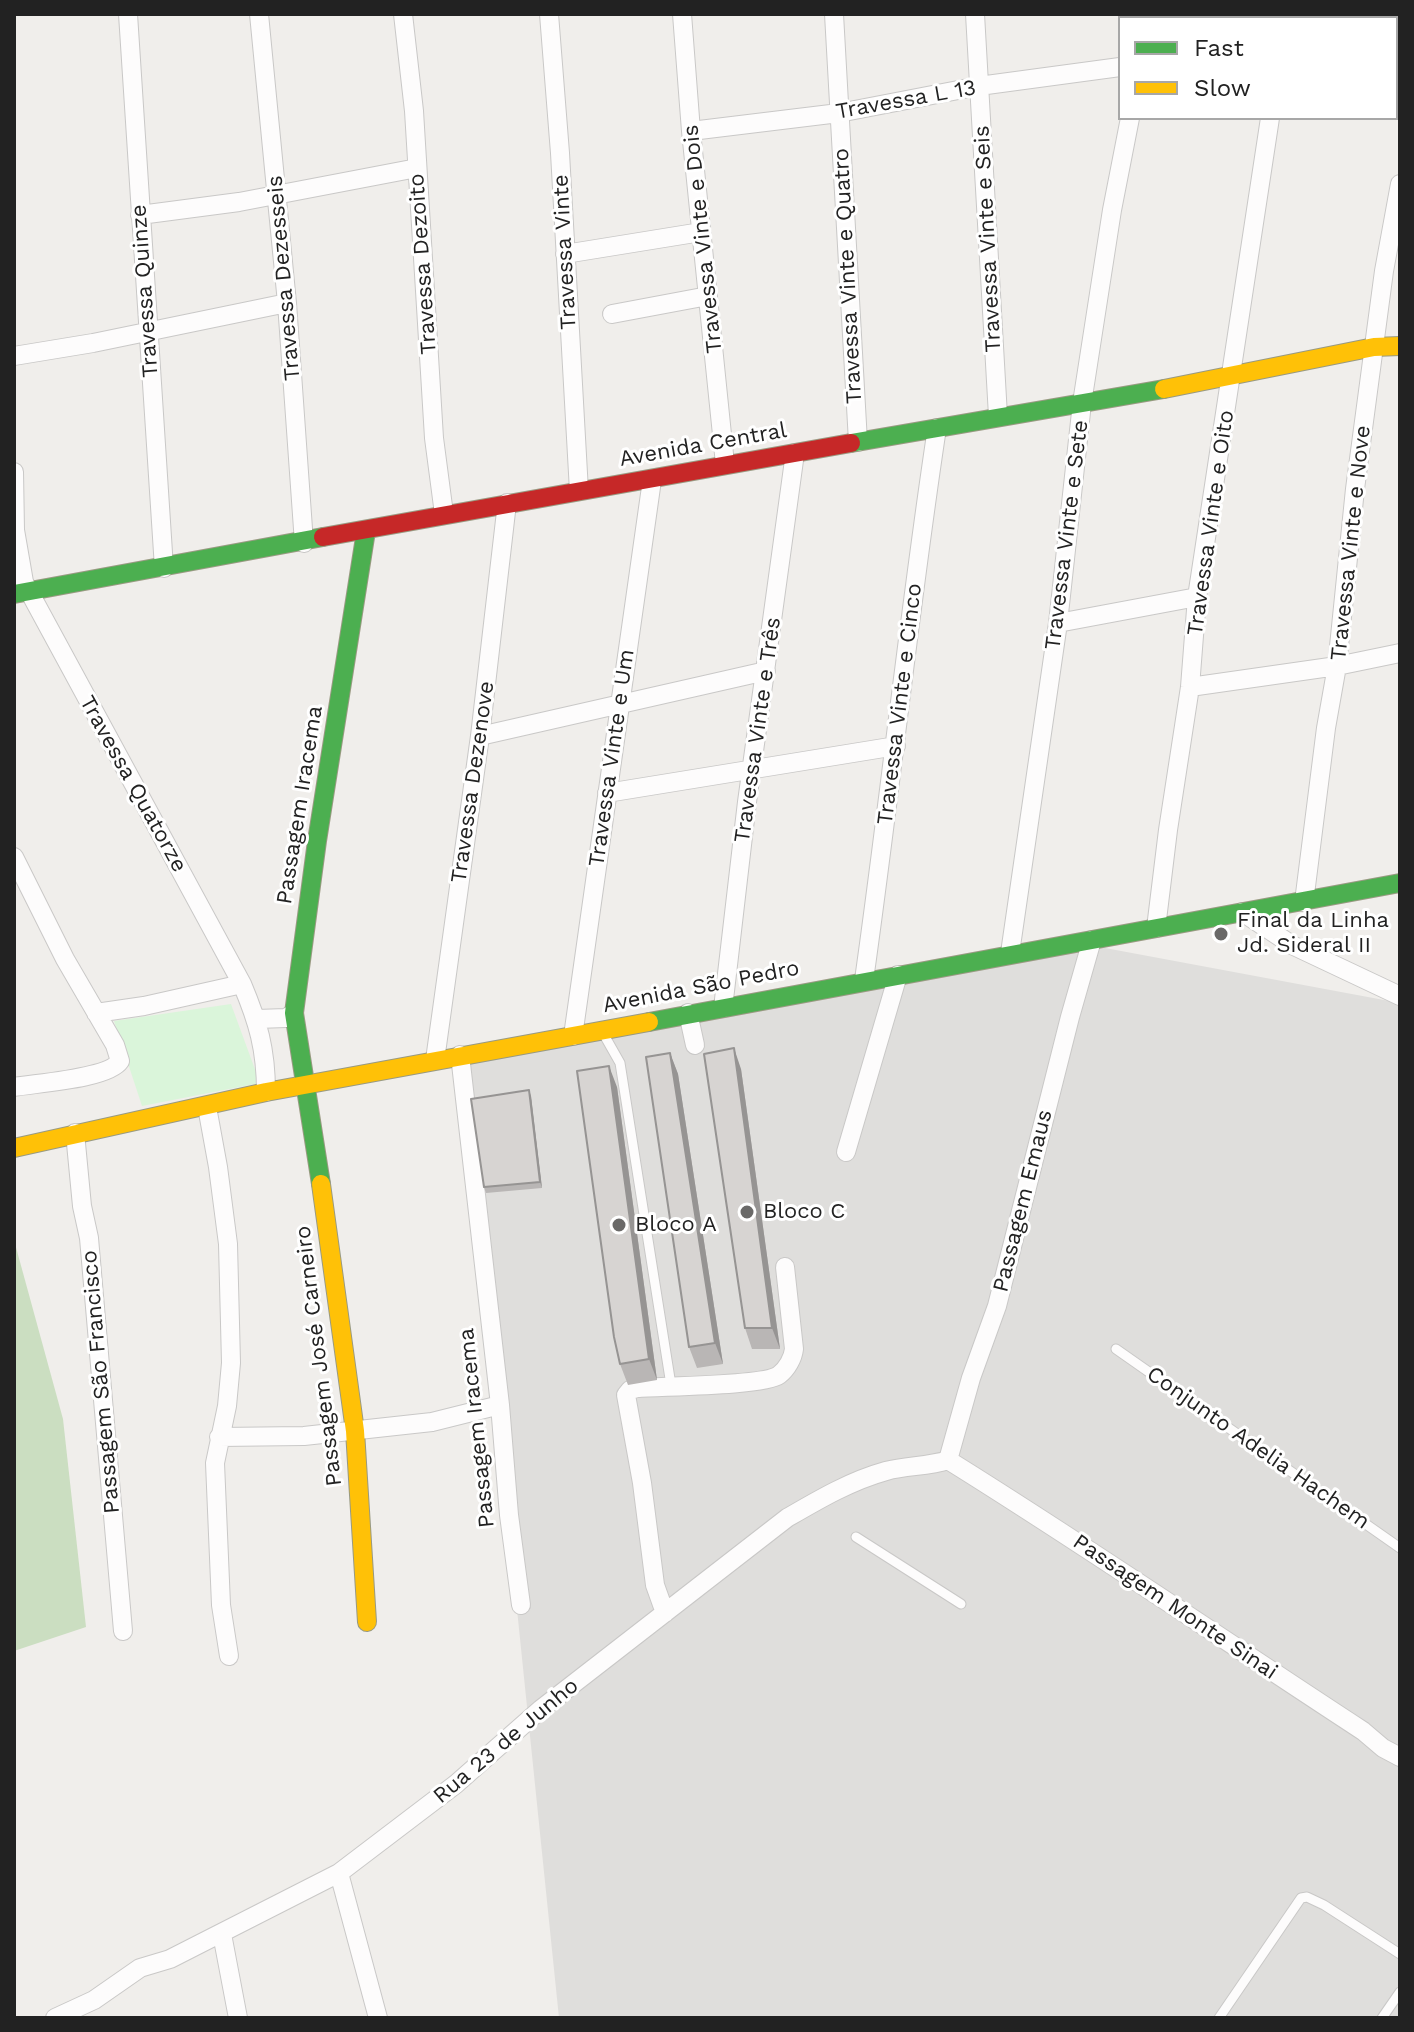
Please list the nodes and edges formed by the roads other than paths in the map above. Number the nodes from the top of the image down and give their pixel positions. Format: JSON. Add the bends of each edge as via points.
{"nodes":[{"id":1,"x":128,"y":14,"type":"edge"},
{"id":2,"x":259,"y":14,"type":"edge"},
{"id":3,"x":403,"y":14,"type":"edge"},
{"id":4,"x":549,"y":14,"type":"edge"},
{"id":5,"x":682,"y":14,"type":"edge"},
{"id":6,"x":834,"y":14,"type":"edge"},
{"id":7,"x":975,"y":14,"type":"edge"},
{"id":8,"x":1118,"y":67,"type":"edge"},
{"id":9,"x":979,"y":86,"type":"junction"},
{"id":10,"x":839,"y":113,"type":"junction"},
{"id":11,"x":1130,"y":120,"type":"edge"},
{"id":12,"x":1270,"y":120,"type":"edge"},
{"id":13,"x":691,"y":131,"type":"junction"},
{"id":14,"x":417,"y":168,"type":"junction"},
{"id":15,"x":1400,"y":184,"type":"edge"},
{"id":16,"x":278,"y":194,"type":"junction"},
{"id":17,"x":140,"y":215,"type":"junction"},
{"id":18,"x":701,"y":232,"type":"junction"},
{"id":19,"x":565,"y":254,"type":"junction"},
{"id":20,"x":708,"y":296,"type":"junction"},
{"id":21,"x":287,"y":303,"type":"junction"},
{"id":22,"x":612,"y":314,"type":"dead end"},
{"id":23,"x":147,"y":331,"type":"junction"},
{"id":24,"x":1400,"y":346,"type":"edge"},
{"id":25,"x":1374,"y":347,"type":"junction"},
{"id":26,"x":14,"y":356,"type":"edge"},
{"id":27,"x":1232,"y":375,"type":"junction"},
{"id":28,"x":1082,"y":403,"type":"junction"},
{"id":29,"x":998,"y":416,"type":"junction"},
{"id":30,"x":937,"y":428,"type":"junction"},
{"id":31,"x":858,"y":442,"type":"junction"},
{"id":32,"x":795,"y":453,"type":"junction"},
{"id":33,"x":725,"y":464,"type":"junction"},
{"id":34,"x":14,"y":472,"type":"edge"},
{"id":35,"x":652,"y":480,"type":"junction"},
{"id":36,"x":579,"y":491,"type":"junction"},
{"id":37,"x":507,"y":503,"type":"junction"},
{"id":38,"x":444,"y":514,"type":"junction"},
{"id":39,"x":366,"y":531,"type":"junction"},
{"id":40,"x":304,"y":543,"type":"junction"},
{"id":41,"x":164,"y":568,"type":"junction"},
{"id":42,"x":22,"y":593,"type":"edge"},
{"id":43,"x":1197,"y":597,"type":"junction"},
{"id":44,"x":1058,"y":623,"type":"junction"},
{"id":45,"x":1400,"y":653,"type":"edge"},
{"id":46,"x":1337,"y":666,"type":"junction"},
{"id":47,"x":766,"y":671,"type":"junction"},
{"id":48,"x":1190,"y":687,"type":"junction"},
{"id":49,"x":620,"y":704,"type":"junction"},
{"id":50,"x":480,"y":736,"type":"junction"},
{"id":51,"x":896,"y":746,"type":"junction"},
{"id":52,"x":753,"y":769,"type":"junction"},
{"id":53,"x":607,"y":793,"type":"junction"},
{"id":54,"x":14,"y":857,"type":"edge"},
{"id":55,"x":1400,"y":883,"type":"edge"},
{"id":56,"x":34,"y":896,"type":"junction"},
{"id":57,"x":14,"y":899,"type":"edge"},
{"id":58,"x":1304,"y":902,"type":"junction"},
{"id":59,"x":1242,"y":912,"type":"junction"},
{"id":60,"x":1156,"y":928,"type":"junction"},
{"id":61,"x":1092,"y":940,"type":"junction"},
{"id":62,"x":1010,"y":953,"type":"junction"},
{"id":63,"x":898,"y":975,"type":"junction"},
{"id":64,"x":864,"y":980,"type":"junction"},
{"id":65,"x":242,"y":984,"type":"junction"},
{"id":66,"x":1400,"y":996,"type":"edge"},
{"id":67,"x":723,"y":1008,"type":"junction"},
{"id":68,"x":96,"y":1013,"type":"junction"},
{"id":69,"x":294,"y":1013,"type":"junction"},
{"id":70,"x":688,"y":1013,"type":"junction"},
{"id":71,"x":257,"y":1019,"type":"junction"},
{"id":72,"x":602,"y":1030,"type":"junction"},
{"id":73,"x":573,"y":1036,"type":"junction"},
{"id":74,"x":695,"y":1045,"type":"dead end"},
{"id":75,"x":460,"y":1055,"type":"junction"},
{"id":76,"x":435,"y":1060,"type":"junction"},
{"id":77,"x":305,"y":1086,"type":"junction"},
{"id":78,"x":14,"y":1087,"type":"edge"},
{"id":79,"x":266,"y":1092,"type":"junction"},
{"id":80,"x":207,"y":1107,"type":"junction"},
{"id":81,"x":75,"y":1133,"type":"junction"},
{"id":82,"x":14,"y":1148,"type":"edge"},
{"id":83,"x":846,"y":1152,"type":"dead end"},
{"id":84,"x":785,"y":1267,"type":"dead end"},
{"id":85,"x":1116,"y":1349,"type":"dead end"},
{"id":86,"x":671,"y":1385,"type":"junction"},
{"id":87,"x":500,"y":1405,"type":"junction"},
{"id":88,"x":355,"y":1431,"type":"junction"},
{"id":89,"x":219,"y":1437,"type":"junction"},
{"id":90,"x":948,"y":1460,"type":"junction"},
{"id":91,"x":856,"y":1537,"type":"dead end"},
{"id":92,"x":1400,"y":1548,"type":"edge"},
{"id":93,"x":961,"y":1604,"type":"dead end"},
{"id":94,"x":521,"y":1605,"type":"dead end"},
{"id":95,"x":665,"y":1613,"type":"junction"},
{"id":96,"x":367,"y":1622,"type":"dead end"},
{"id":97,"x":123,"y":1631,"type":"dead end"},
{"id":98,"x":229,"y":1656,"type":"dead end"},
{"id":99,"x":1400,"y":1757,"type":"edge"},
{"id":100,"x":339,"y":1873,"type":"junction"},
{"id":101,"x":222,"y":1934,"type":"junction"},
{"id":102,"x":1400,"y":1954,"type":"edge"},
{"id":103,"x":1400,"y":1992,"type":"edge"},
{"id":104,"x":55,"y":2018,"type":"edge"},
{"id":105,"x":238,"y":2018,"type":"edge"},
{"id":106,"x":378,"y":2018,"type":"edge"},
{"id":107,"x":1219,"y":2018,"type":"edge"},
{"id":108,"x":1382,"y":2018,"type":"edge"}],
"edges":[{"from":1,"to":17,"type":"street","name":"Travessa Quinze"},
{"from":2,"to":16,"type":"street","name":"Travessa Dezesseis"},
{"from":3,"to":14,"type":"street","name":"Travessa Dezoito"},
{"from":4,"to":19,"type":"street","name":"Travessa Vinte"},
{"from":5,"to":13,"type":"street","name":"Travessa Vinte e Dois"},
{"from":6,"to":10,"type":"street","name":"Travessa Vinte e Quatro"},
{"from":7,"to":9,"type":"street","name":"Travessa Vinte e Seis"},
{"from":8,"to":9,"type":"street","name":"Travessa L 13"},
{"from":9,"to":10,"type":"street","name":"Travessa L 13"},
{"from":9,"to":29,"type":"street","name":"Travessa Vinte e Seis"},
{"from":10,"to":13,"type":"street","name":"Travessa L 13"},
{"from":10,"to":31,"type":"street","name":"Travessa Vinte e Quatro"},
{"from":11,"to":28,"type":"street","name":"Travessa Vinte e Sete"},
{"from":12,"to":27,"type":"street","name":"Travessa Vinte e Oito"},
{"from":13,"to":18,"type":"street","name":"Travessa Vinte e Dois"},
{"from":14,"to":16,"type":"street"},
{"from":14,"to":38,"type":"street","name":"Travessa Dezoito","via":[[434,438]]},
{"from":15,"to":25,"type":"street","name":"Travessa Vinte e Nove"},
{"from":16,"to":17,"type":"street"},
{"from":16,"to":21,"type":"street","name":"Travessa Dezesseis"},
{"from":17,"to":23,"type":"street","name":"Travessa Quinze"},
{"from":18,"to":19,"type":"street"},
{"from":18,"to":20,"type":"street","name":"Travessa Vinte e Dois"},
{"from":19,"to":36,"type":"street","name":"Travessa Vinte"},
{"from":20,"to":22,"type":"street"},
{"from":20,"to":33,"type":"street","name":"Travessa Vinte e Dois"},
{"from":21,"to":23,"type":"street"},
{"from":21,"to":40,"type":"street","name":"Travessa Dezesseis"},
{"from":23,"to":26,"type":"street"},
{"from":23,"to":41,"type":"street","name":"Travessa Quinze"},
{"from":24,"to":25,"type":"street","name":"Avenida Central"},
{"from":25,"to":27,"type":"street","name":"Avenida Central"},
{"from":25,"to":46,"type":"street","name":"Travessa Vinte e Nove"},
{"from":27,"to":28,"type":"street","name":"Avenida Central"},
{"from":27,"to":43,"type":"street","name":"Travessa Vinte e Oito"},
{"from":28,"to":29,"type":"street","name":"Avenida Central"},
{"from":28,"to":44,"type":"street","name":"Travessa Vinte e Sete"},
{"from":29,"to":30,"type":"street","name":"Avenida Central"},
{"from":30,"to":31,"type":"street","name":"Avenida Central"},
{"from":30,"to":51,"type":"street","name":"Travessa Vinte e Cinco"},
{"from":31,"to":32,"type":"street","name":"Avenida Central"},
{"from":32,"to":33,"type":"street","name":"Avenida Central"},
{"from":32,"to":47,"type":"street","name":"Travessa Vinte e Três"},
{"from":33,"to":35,"type":"street","name":"Avenida Central"},
{"from":34,"to":42,"type":"street","name":"Travessa Quatorze"},
{"from":35,"to":36,"type":"street","name":"Avenida Central"},
{"from":35,"to":49,"type":"street","name":"Travessa Vinte e Um"},
{"from":36,"to":37,"type":"street","name":"Avenida Central"},
{"from":37,"to":38,"type":"street","name":"Avenida Central"},
{"from":37,"to":50,"type":"street","name":"Travessa Dezenove"},
{"from":38,"to":39,"type":"street","name":"Avenida Central"},
{"from":39,"to":40,"type":"street","name":"Avenida Central"},
{"from":39,"to":69,"type":"street","name":"Passagem Iracema"},
{"from":40,"to":41,"type":"street","name":"Avenida Central"},
{"from":41,"to":42,"type":"street","name":"Avenida Central"},
{"from":42,"to":65,"type":"street","name":"Travessa Quatorze"},
{"from":43,"to":44,"type":"street"},
{"from":43,"to":48,"type":"street","name":"Travessa Vinte e Oito"},
{"from":44,"to":62,"type":"street","name":"Travessa Vinte e Sete"},
{"from":45,"to":46,"type":"street"},
{"from":46,"to":48,"type":"street"},
{"from":46,"to":58,"type":"street","name":"Travessa Vinte e Nove"},
{"from":47,"to":49,"type":"street"},
{"from":47,"to":52,"type":"street","name":"Travessa Vinte e Três"},
{"from":48,"to":60,"type":"street","name":"Travessa Vinte e Oito"},
{"from":49,"to":50,"type":"street"},
{"from":49,"to":53,"type":"street","name":"Travessa Vinte e Um"},
{"from":50,"to":76,"type":"street","name":"Travessa Dezenove"},
{"from":51,"to":52,"type":"street"},
{"from":51,"to":64,"type":"street","name":"Travessa Vinte e Cinco"},
{"from":52,"to":53,"type":"street"},
{"from":52,"to":67,"type":"street","name":"Travessa Vinte e Três"},
{"from":53,"to":73,"type":"street","name":"Travessa Vinte e Um"},
{"from":54,"to":56,"type":"street"},
{"from":55,"to":58,"type":"street","name":"Avenida São Pedro"},
{"from":56,"to":57,"type":"street"},
{"from":56,"to":68,"type":"street"},
{"from":58,"to":59,"type":"street","name":"Avenida São Pedro"},
{"from":59,"to":60,"type":"street","name":"Avenida São Pedro"},
{"from":59,"to":66,"type":"street","via":[[1292,945]]},
{"from":60,"to":61,"type":"street","name":"Avenida São Pedro"},
{"from":61,"to":62,"type":"street","name":"Avenida São Pedro"},
{"from":61,"to":90,"type":"street","name":"Passagem Emaus","via":[[997,1306]]},
{"from":62,"to":63,"type":"street","name":"Avenida São Pedro"},
{"from":63,"to":64,"type":"street","name":"Avenida São Pedro"},
{"from":63,"to":83,"type":"street"},
{"from":64,"to":67,"type":"street","name":"Avenida São Pedro"},
{"from":65,"to":68,"type":"street"},
{"from":65,"to":71,"type":"street","name":"Travessa Quatorze"},
{"from":67,"to":70,"type":"street","name":"Avenida São Pedro"},
{"from":68,"to":78,"type":"street","via":[[119,1055],[116,1067]]},
{"from":69,"to":71,"type":"street"},
{"from":69,"to":77,"type":"street","name":"Passagem Iracema"},
{"from":70,"to":72,"type":"street","name":"Avenida São Pedro"},
{"from":70,"to":74,"type":"street"},
{"from":71,"to":79,"type":"street","name":"Travessa Quatorze"},
{"from":72,"to":73,"type":"street","name":"Avenida São Pedro"},
{"from":72,"to":86,"type":"lane","via":[[620,1063]]},
{"from":73,"to":75,"type":"street","name":"Avenida São Pedro"},
{"from":75,"to":76,"type":"street","name":"Avenida São Pedro"},
{"from":75,"to":87,"type":"street","name":"Passagem Iracema"},
{"from":76,"to":77,"type":"street","name":"Avenida São Pedro"},
{"from":77,"to":79,"type":"street","name":"Avenida São Pedro"},
{"from":77,"to":88,"type":"street","name":"Passagem José Carneiro"},
{"from":79,"to":80,"type":"street","name":"Avenida São Pedro"},
{"from":80,"to":81,"type":"street","name":"Avenida São Pedro"},
{"from":80,"to":89,"type":"street","via":[[224,1207],[231,1312],[229,1385]]},
{"from":81,"to":82,"type":"street","name":"Avenida São Pedro"},
{"from":81,"to":97,"type":"street","name":"Passagem São Francisco"},
{"from":84,"to":86,"type":"street","via":[[794,1349],[781,1373],[743,1383]]},
{"from":85,"to":92,"type":"lane","name":"Conjunto Adelia Hachem"},
{"from":86,"to":95,"type":"street","via":[[630,1390],[625,1400],[655,1585]]},
{"from":87,"to":88,"type":"street","via":[[432,1422]]},
{"from":87,"to":94,"type":"street","name":"Passagem Iracema"},
{"from":88,"to":89,"type":"street"},
{"from":88,"to":96,"type":"street","name":"Passagem José Carneiro"},
{"from":89,"to":98,"type":"street","via":[[215,1485]]},
{"from":90,"to":95,"type":"street","name":"Rua 23 de Junho","via":[[882,1472],[832,1492],[768,1531]]},
{"from":90,"to":99,"type":"street","name":"Passagem Monte Sinai"},
{"from":91,"to":93,"type":"lane"},
{"from":95,"to":100,"type":"street","name":"Rua 23 de Junho"},
{"from":100,"to":101,"type":"street","name":"Rua 23 de Junho"},
{"from":100,"to":106,"type":"street"},
{"from":101,"to":104,"type":"street","name":"Rua 23 de Junho","via":[[140,1968],[94,2000]]},
{"from":101,"to":105,"type":"street"},
{"from":102,"to":107,"type":"lane","via":[[1324,1905],[1301,1898]]},
{"from":103,"to":108,"type":"lane"}]}
